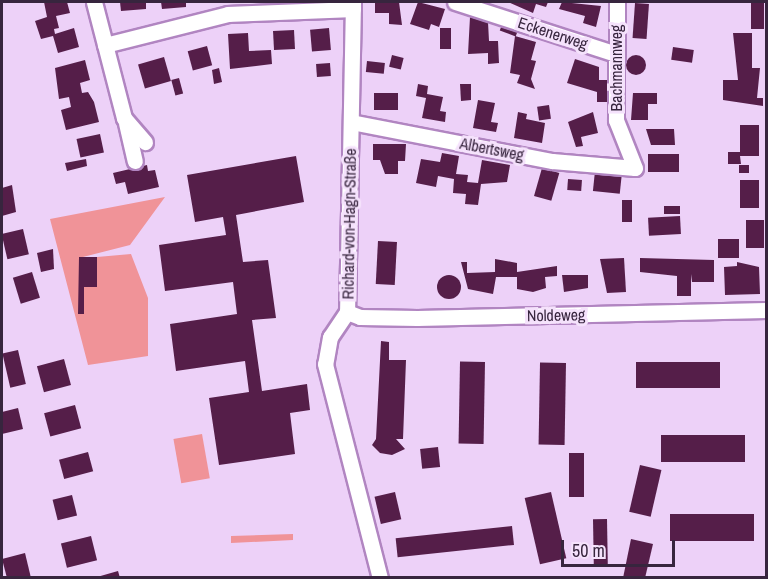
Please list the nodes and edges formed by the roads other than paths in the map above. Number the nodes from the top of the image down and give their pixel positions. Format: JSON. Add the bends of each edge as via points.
{"nodes":[{"id":1,"x":94,"y":2,"type":"edge"},
{"id":2,"x":455,"y":2,"type":"edge"},
{"id":3,"x":617,"y":2,"type":"edge"},
{"id":4,"x":353,"y":5,"type":"edge"},
{"id":5,"x":105,"y":45,"type":"junction"},
{"id":6,"x":616,"y":54,"type":"junction"},
{"id":7,"x":124,"y":118,"type":"junction"},
{"id":8,"x":351,"y":123,"type":"junction"},
{"id":9,"x":145,"y":142,"type":"dead end"},
{"id":10,"x":135,"y":161,"type":"dead end"},
{"id":11,"x":635,"y":168,"type":"joint"},
{"id":12,"x":766,"y":310,"type":"edge"},
{"id":13,"x":347,"y":312,"type":"junction"},
{"id":14,"x":380,"y":578,"type":"edge"}],
"edges":[{"from":1,"to":5,"type":"street"},
{"from":2,"to":6,"type":"street","name":"Eckenerweg"},
{"from":3,"to":6,"type":"street","name":"Bachmannweg"},
{"from":4,"to":5,"type":"street","via":[[228,14]]},
{"from":4,"to":8,"type":"street","name":"Richard-von-Hagn-Straße"},
{"from":5,"to":7,"type":"street"},
{"from":6,"to":11,"type":"street","name":"Bachmannweg","via":[[616,120]]},
{"from":7,"to":9,"type":"street"},
{"from":7,"to":10,"type":"street"},
{"from":8,"to":11,"type":"street","name":"Albertsweg","via":[[552,161]]},
{"from":8,"to":13,"type":"street","name":"Richard-von-Hagn-Straße"},
{"from":12,"to":13,"type":"street","name":"Noldeweg","via":[[417,318],[360,317]]},
{"from":13,"to":14,"type":"street","name":"Richard-von-Hagn-Straße","via":[[326,349],[327,384]]}]}
